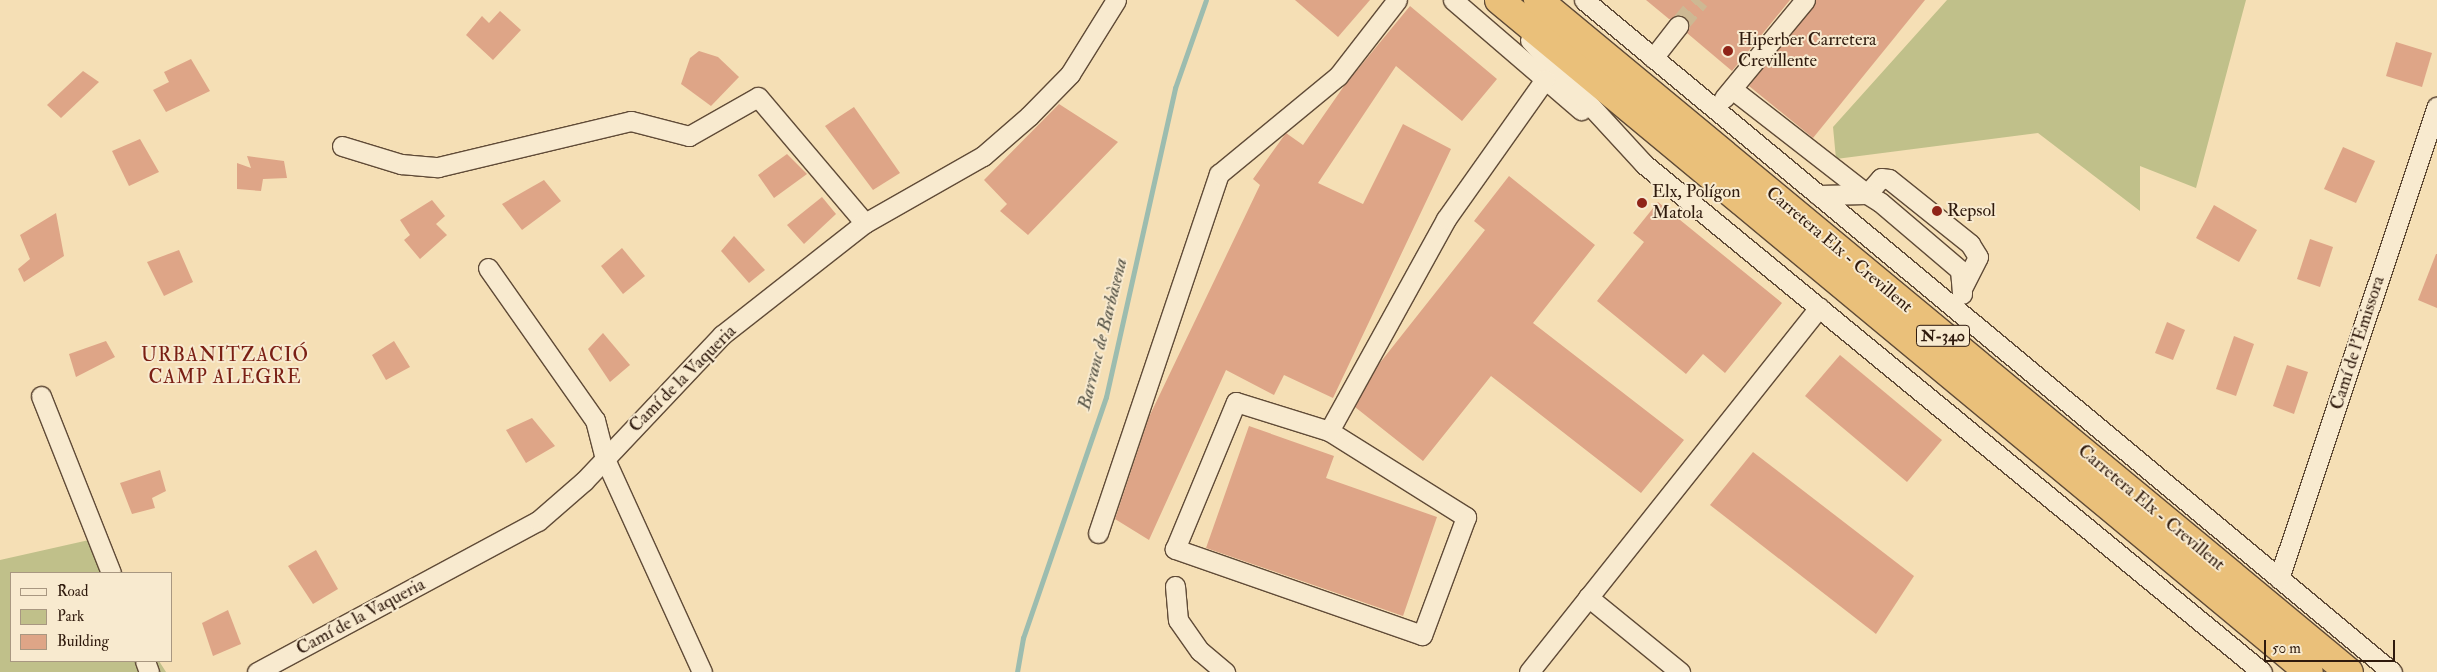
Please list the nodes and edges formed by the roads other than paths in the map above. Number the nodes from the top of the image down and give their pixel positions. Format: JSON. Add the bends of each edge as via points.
{"nodes":[{"id":1,"x":1116,"y":0,"type":"edge"},
{"id":2,"x":1397,"y":0,"type":"edge"},
{"id":3,"x":1453,"y":0,"type":"edge"},
{"id":4,"x":1494,"y":0,"type":"edge"},
{"id":5,"x":1499,"y":0,"type":"edge"},
{"id":6,"x":1538,"y":0,"type":"edge"},
{"id":7,"x":1579,"y":0,"type":"edge"},
{"id":8,"x":1584,"y":0,"type":"edge"},
{"id":9,"x":1805,"y":0,"type":"edge"},
{"id":10,"x":1598,"y":12,"type":"junction"},
{"id":11,"x":1674,"y":23,"type":"tunnel mouth"},
{"id":12,"x":1649,"y":54,"type":"junction"},
{"id":13,"x":1545,"y":78,"type":"junction"},
{"id":14,"x":1732,"y":89,"type":"junction"},
{"id":15,"x":2437,"y":107,"type":"edge"},
{"id":16,"x":1715,"y":109,"type":"junction"},
{"id":17,"x":342,"y":146,"type":"dead end"},
{"id":18,"x":1644,"y":164,"type":"junction"},
{"id":19,"x":1818,"y":194,"type":"junction"},
{"id":20,"x":1866,"y":194,"type":"junction"},
{"id":21,"x":865,"y":223,"type":"junction"},
{"id":22,"x":488,"y":268,"type":"dead end"},
{"id":23,"x":1962,"y":288,"type":"junction"},
{"id":24,"x":1819,"y":307,"type":"junction"},
{"id":25,"x":1960,"y":312,"type":"junction"},
{"id":26,"x":41,"y":396,"type":"dead end"},
{"id":27,"x":1329,"y":430,"type":"junction"},
{"id":28,"x":605,"y":459,"type":"junction"},
{"id":29,"x":1098,"y":533,"type":"dead end"},
{"id":30,"x":110,"y":572,"type":"edge"},
{"id":31,"x":2279,"y":578,"type":"junction"},
{"id":32,"x":1175,"y":586,"type":"dead end"},
{"id":33,"x":1588,"y":598,"type":"junction"},
{"id":34,"x":257,"y":672,"type":"edge"},
{"id":35,"x":702,"y":672,"type":"edge"},
{"id":36,"x":1225,"y":672,"type":"edge"},
{"id":37,"x":1529,"y":672,"type":"edge"},
{"id":38,"x":1680,"y":672,"type":"edge"},
{"id":39,"x":2262,"y":672,"type":"edge"},
{"id":40,"x":2309,"y":672,"type":"edge"},
{"id":41,"x":2349,"y":672,"type":"edge"},
{"id":42,"x":2392,"y":672,"type":"edge"}],
"edges":[{"from":1,"to":21,"type":"street","name":"Camí de la Vaqueria","via":[[1070,74],[1029,116],[983,156]]},
{"from":2,"to":29,"type":"street","via":[[1338,76],[1219,174]]},
{"from":3,"to":13,"type":"street"},
{"from":4,"to":18,"type":"street"},
{"from":5,"to":40,"type":"highway","name":"Carretera Elx - Crevillent","number":"N-340"},
{"from":6,"to":41,"type":"highway","name":"Carretera Elx - Crevillent","number":"N-340"},
{"from":7,"to":10,"type":"street"},
{"from":8,"to":10,"type":"street"},
{"from":9,"to":14,"type":"street"},
{"from":10,"to":12,"type":"street"},
{"from":11,"to":12,"type":"street"},
{"from":12,"to":16,"type":"street"},
{"from":13,"to":18,"type":"street"},
{"from":13,"to":27,"type":"street","via":[[1446,219]]},
{"from":14,"to":16,"type":"street"},
{"from":14,"to":20,"type":"street"},
{"from":15,"to":31,"type":"street","name":"Camí de l'Emissora"},
{"from":16,"to":19,"type":"street"},
{"from":17,"to":21,"type":"street","via":[[400,164],[438,167],[631,121],[689,136],[758,97]]},
{"from":18,"to":24,"type":"street"},
{"from":19,"to":20,"type":"street"},
{"from":19,"to":25,"type":"street"},
{"from":20,"to":23,"type":"street","via":[[1960,270]]},
{"from":20,"to":23,"type":"street","via":[[1881,178],[1889,179],[1970,244],[1978,257]]},
{"from":21,"to":28,"type":"street","name":"Camí de la Vaqueria","via":[[722,335]]},
{"from":22,"to":28,"type":"street","via":[[595,420]]},
{"from":23,"to":25,"type":"street"},
{"from":24,"to":33,"type":"street"},
{"from":24,"to":39,"type":"street"},
{"from":25,"to":31,"type":"street"},
{"from":26,"to":30,"type":"street"},
{"from":27,"to":27,"type":"street","via":[[1236,402],[1176,550],[1422,635],[1466,517]]},
{"from":28,"to":34,"type":"street","name":"Camí de la Vaqueria","via":[[538,521]]},
{"from":28,"to":35,"type":"street"},
{"from":31,"to":42,"type":"street"},
{"from":32,"to":36,"type":"street","via":[[1178,620],[1200,652]]},
{"from":33,"to":37,"type":"street"},
{"from":33,"to":38,"type":"street"}]}
